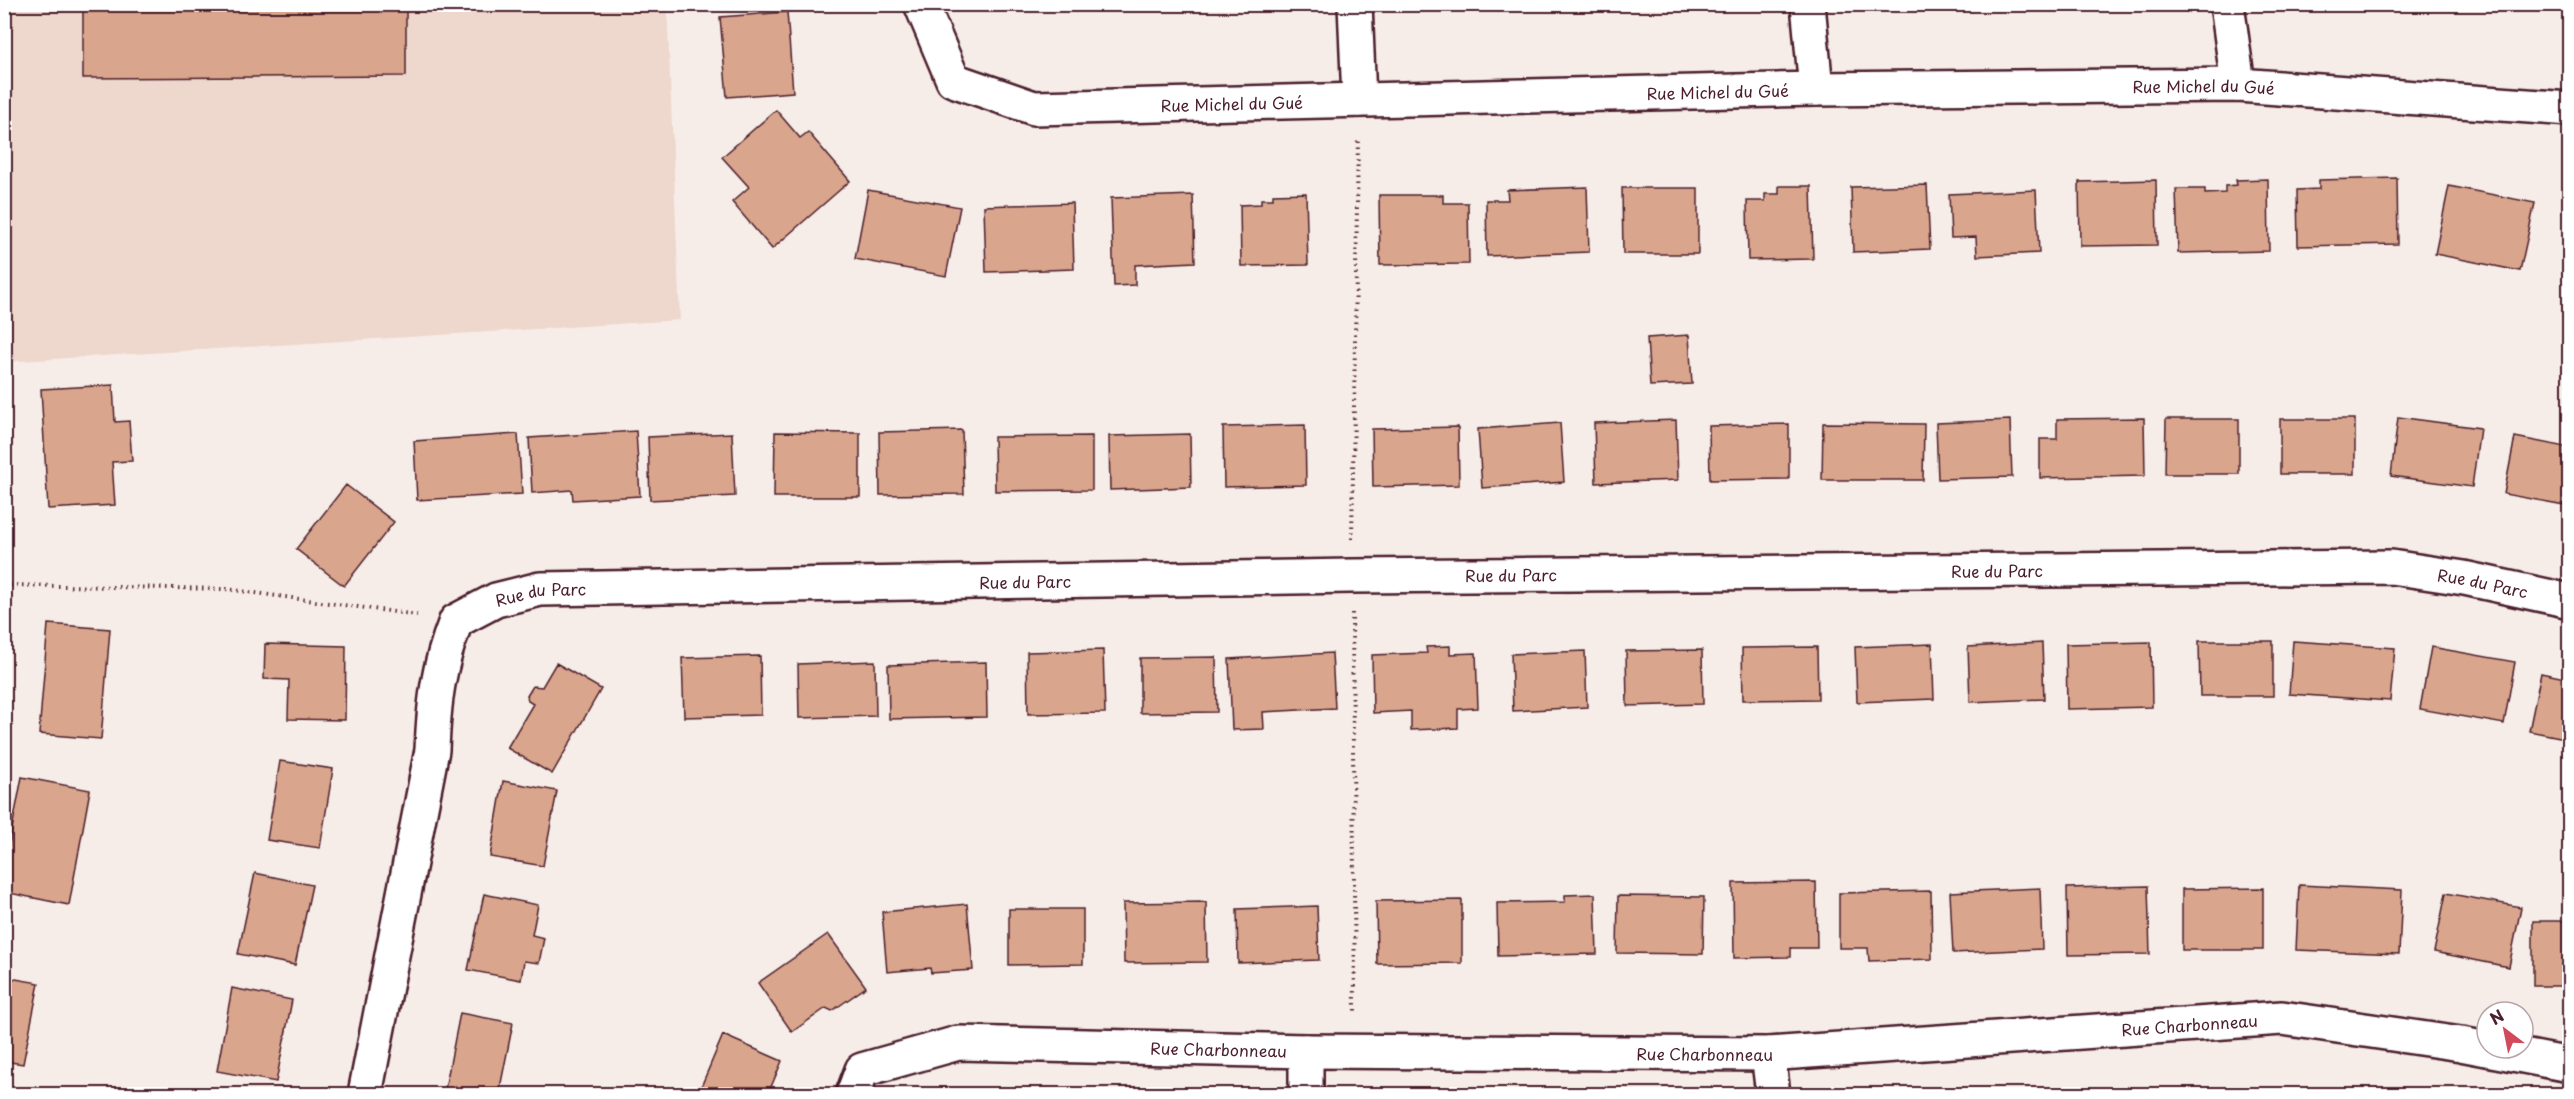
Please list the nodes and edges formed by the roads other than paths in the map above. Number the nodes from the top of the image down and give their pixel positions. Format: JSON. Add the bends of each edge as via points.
{"nodes":[{"id":1,"x":921,"y":4,"type":"edge"},
{"id":2,"x":1355,"y":4,"type":"edge"},
{"id":3,"x":1808,"y":4,"type":"edge"},
{"id":4,"x":2227,"y":4,"type":"edge"},
{"id":5,"x":2238,"y":85,"type":"junction"},
{"id":6,"x":1816,"y":89,"type":"junction"},
{"id":7,"x":1359,"y":100,"type":"junction"},
{"id":8,"x":2570,"y":109,"type":"edge"},
{"id":9,"x":2570,"y":601,"type":"edge"},
{"id":10,"x":1306,"y":1051,"type":"junction"},
{"id":11,"x":1768,"y":1054,"type":"junction"},
{"id":12,"x":2570,"y":1065,"type":"edge"},
{"id":13,"x":365,"y":1095,"type":"edge"},
{"id":14,"x":853,"y":1095,"type":"edge"},
{"id":15,"x":1306,"y":1095,"type":"edge"},
{"id":16,"x":1773,"y":1095,"type":"edge"}],
"edges":[{"from":1,"to":7,"type":"street","name":"Rue Michel du Gué","via":[[953,80],[1034,108]]},
{"from":2,"to":7,"type":"street"},
{"from":3,"to":6,"type":"street"},
{"from":4,"to":5,"type":"street"},
{"from":5,"to":6,"type":"street","name":"Rue Michel du Gué"},
{"from":5,"to":8,"type":"street","name":"Rue Michel du Gué"},
{"from":6,"to":7,"type":"street","name":"Rue Michel du Gué"},
{"from":9,"to":13,"type":"street","name":"Rue du Parc","via":[[2391,567],[1352,576],[540,589],[496,600],[456,621],[443,654],[434,700],[432,750]]},
{"from":10,"to":11,"type":"street","name":"Rue Charbonneau"},
{"from":10,"to":14,"type":"street","name":"Rue Charbonneau","via":[[958,1043],[862,1070]]},
{"from":10,"to":15,"type":"street"},
{"from":11,"to":12,"type":"street","name":"Rue Charbonneau","via":[[2282,1018],[2461,1044]]},
{"from":11,"to":16,"type":"street"}]}
